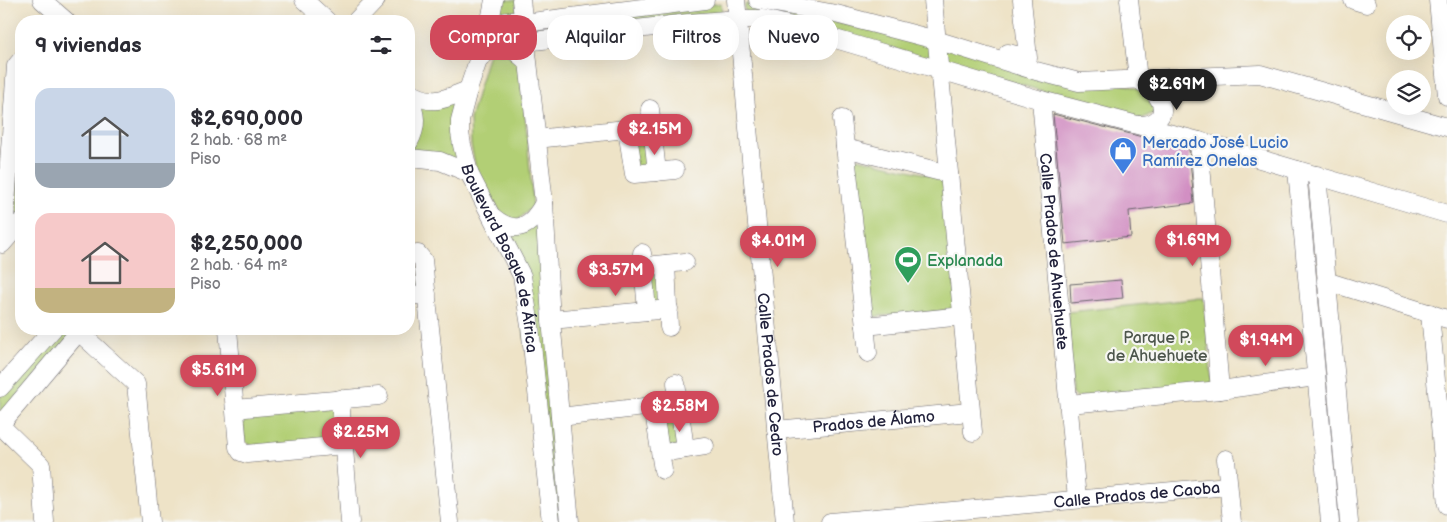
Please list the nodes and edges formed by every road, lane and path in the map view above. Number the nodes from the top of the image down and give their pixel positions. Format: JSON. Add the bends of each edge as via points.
{"nodes":[{"id":1,"x":27,"y":0,"type":"edge"},
{"id":2,"x":42,"y":0,"type":"edge"},
{"id":3,"x":56,"y":0,"type":"edge"},
{"id":4,"x":297,"y":0,"type":"edge"},
{"id":5,"x":304,"y":0,"type":"edge"},
{"id":6,"x":376,"y":0,"type":"edge"},
{"id":7,"x":494,"y":0,"type":"edge"},
{"id":8,"x":521,"y":0,"type":"edge"},
{"id":9,"x":704,"y":0,"type":"edge"},
{"id":10,"x":736,"y":0,"type":"edge"},
{"id":11,"x":758,"y":0,"type":"edge"},
{"id":12,"x":807,"y":0,"type":"edge"},
{"id":13,"x":824,"y":0,"type":"edge"},
{"id":14,"x":926,"y":0,"type":"edge"},
{"id":15,"x":933,"y":0,"type":"edge"},
{"id":16,"x":940,"y":0,"type":"edge"},
{"id":17,"x":1022,"y":0,"type":"edge"},
{"id":18,"x":1030,"y":0,"type":"edge"},
{"id":19,"x":1130,"y":0,"type":"edge"},
{"id":20,"x":1438,"y":0,"type":"edge"},
{"id":21,"x":838,"y":5,"type":"edge"},
{"id":22,"x":54,"y":15,"type":"edge"},
{"id":23,"x":58,"y":15,"type":"edge"},
{"id":24,"x":62,"y":15,"type":"edge"},
{"id":25,"x":313,"y":15,"type":"edge"},
{"id":26,"x":321,"y":15,"type":"edge"},
{"id":27,"x":362,"y":15,"type":"edge"},
{"id":28,"x":491,"y":15,"type":"edge"},
{"id":29,"x":523,"y":15,"type":"edge"},
{"id":30,"x":738,"y":15,"type":"edge"},
{"id":31,"x":739,"y":19,"type":"edge"},
{"id":32,"x":537,"y":21,"type":"edge"},
{"id":33,"x":653,"y":27,"type":"edge"},
{"id":34,"x":739,"y":30,"type":"edge"},
{"id":35,"x":936,"y":40,"type":"junction"},
{"id":36,"x":537,"y":41,"type":"edge"},
{"id":37,"x":478,"y":60,"type":"edge"},
{"id":38,"x":525,"y":60,"type":"edge"},
{"id":39,"x":527,"y":62,"type":"joint"},
{"id":40,"x":939,"y":69,"type":"junction"},
{"id":41,"x":1036,"y":71,"type":"junction"},
{"id":42,"x":15,"y":80,"type":"edge"},
{"id":43,"x":1138,"y":80,"type":"junction"},
{"id":44,"x":468,"y":90,"type":"junction"},
{"id":45,"x":415,"y":96,"type":"edge"},
{"id":46,"x":1447,"y":96,"type":"edge"},
{"id":47,"x":1041,"y":100,"type":"junction"},
{"id":48,"x":842,"y":119,"type":"dead end"},
{"id":49,"x":1139,"y":125,"type":"junction"},
{"id":50,"x":1447,"y":127,"type":"edge"},
{"id":51,"x":627,"y":130,"type":"junction"},
{"id":52,"x":537,"y":139,"type":"junction"},
{"id":53,"x":1199,"y":141,"type":"junction"},
{"id":54,"x":845,"y":148,"type":"junction"},
{"id":55,"x":415,"y":159,"type":"edge"},
{"id":56,"x":15,"y":167,"type":"edge"},
{"id":57,"x":1298,"y":170,"type":"junction"},
{"id":58,"x":469,"y":173,"type":"junction"},
{"id":59,"x":949,"y":174,"type":"junction"},
{"id":60,"x":1317,"y":175,"type":"junction"},
{"id":61,"x":544,"y":203,"type":"junction"},
{"id":62,"x":1447,"y":214,"type":"edge"},
{"id":63,"x":493,"y":217,"type":"junction"},
{"id":64,"x":8,"y":238,"type":"edge"},
{"id":65,"x":415,"y":254,"type":"edge"},
{"id":66,"x":0,"y":256,"type":"edge"},
{"id":67,"x":685,"y":262,"type":"dead end"},
{"id":68,"x":666,"y":264,"type":"junction"},
{"id":69,"x":1326,"y":281,"type":"junction"},
{"id":70,"x":427,"y":294,"type":"junction"},
{"id":71,"x":415,"y":295,"type":"edge"},
{"id":72,"x":669,"y":308,"type":"junction"},
{"id":73,"x":647,"y":311,"type":"junction"},
{"id":74,"x":1430,"y":313,"type":"junction"},
{"id":75,"x":963,"y":316,"type":"junction"},
{"id":76,"x":1447,"y":318,"type":"edge"},
{"id":77,"x":551,"y":320,"type":"junction"},
{"id":78,"x":865,"y":326,"type":"junction"},
{"id":79,"x":669,"y":327,"type":"dead end"},
{"id":80,"x":40,"y":335,"type":"edge"},
{"id":81,"x":48,"y":335,"type":"edge"},
{"id":82,"x":76,"y":335,"type":"edge"},
{"id":83,"x":85,"y":335,"type":"edge"},
{"id":84,"x":229,"y":335,"type":"edge"},
{"id":85,"x":868,"y":353,"type":"dead end"},
{"id":86,"x":1316,"y":377,"type":"junction"},
{"id":87,"x":0,"y":379,"type":"edge"},
{"id":88,"x":676,"y":383,"type":"dead end"},
{"id":89,"x":0,"y":388,"type":"edge"},
{"id":90,"x":1220,"y":390,"type":"junction"},
{"id":91,"x":379,"y":396,"type":"dead end"},
{"id":92,"x":340,"y":399,"type":"junction"},
{"id":93,"x":678,"y":403,"type":"junction"},
{"id":94,"x":1069,"y":404,"type":"junction"},
{"id":95,"x":653,"y":406,"type":"junction"},
{"id":96,"x":235,"y":409,"type":"junction"},
{"id":97,"x":970,"y":412,"type":"junction"},
{"id":98,"x":560,"y":417,"type":"junction"},
{"id":99,"x":0,"y":425,"type":"edge"},
{"id":100,"x":776,"y":430,"type":"junction"},
{"id":101,"x":973,"y":432,"type":"dead end"},
{"id":102,"x":344,"y":446,"type":"junction"},
{"id":103,"x":705,"y":446,"type":"dead end"},
{"id":104,"x":685,"y":449,"type":"junction"},
{"id":105,"x":1226,"y":459,"type":"dead end"},
{"id":106,"x":1228,"y":486,"type":"junction"},
{"id":107,"x":1077,"y":499,"type":"junction"},
{"id":108,"x":1447,"y":505,"type":"edge"},
{"id":109,"x":45,"y":522,"type":"edge"},
{"id":110,"x":150,"y":522,"type":"edge"},
{"id":111,"x":350,"y":522,"type":"edge"},
{"id":112,"x":450,"y":522,"type":"edge"},
{"id":113,"x":551,"y":522,"type":"edge"},
{"id":114,"x":570,"y":522,"type":"edge"},
{"id":115,"x":785,"y":522,"type":"edge"},
{"id":116,"x":830,"y":522,"type":"edge"},
{"id":117,"x":1232,"y":522,"type":"edge"},
{"id":118,"x":1330,"y":522,"type":"edge"},
{"id":119,"x":1349,"y":522,"type":"edge"}],
"edges":[{"from":1,"to":22,"type":"street"},
{"from":2,"to":23,"type":"street"},
{"from":3,"to":24,"type":"street"},
{"from":4,"to":25,"type":"street"},
{"from":5,"to":26,"type":"street"},
{"from":6,"to":27,"type":"street"},
{"from":7,"to":28,"type":"street","name":"Boulevard Bosque de África"},
{"from":8,"to":29,"type":"street","name":"Boulevard Bosque de África"},
{"from":9,"to":32,"type":"street"},
{"from":10,"to":30,"type":"street","name":"Calle Prados de Cedro"},
{"from":11,"to":21,"type":"street"},
{"from":12,"to":13,"type":"street","via":[[824,3]]},
{"from":14,"to":21,"type":"street","via":[[929,32],[845,10]]},
{"from":15,"to":35,"type":"street"},
{"from":16,"to":17,"type":"street","via":[[944,38],[1028,58]]},
{"from":18,"to":41,"type":"street"},
{"from":19,"to":43,"type":"street"},
{"from":20,"to":46,"type":"street"},
{"from":21,"to":35,"type":"street"},
{"from":31,"to":40,"type":"street","via":[[762,19],[788,25]]},
{"from":33,"to":36,"type":"street"},
{"from":34,"to":100,"type":"street","name":"Calle Prados de Cedro"},
{"from":35,"to":40,"type":"street"},
{"from":35,"to":41,"type":"street"},
{"from":37,"to":44,"type":"street","name":"Boulevard Bosque de África"},
{"from":38,"to":39,"type":"street"},
{"from":39,"to":52,"type":"street","name":"Boulevard Bosque de África"},
{"from":40,"to":47,"type":"street"},
{"from":40,"to":59,"type":"street"},
{"from":41,"to":43,"type":"street","via":[[1079,82]]},
{"from":42,"to":64,"type":"street","via":[[4,232]]},
{"from":43,"to":49,"type":"street","via":[[1151,88],[1161,111],[1156,122]]},
{"from":43,"to":50,"type":"street","via":[[1260,74]]},
{"from":44,"to":45,"type":"street","via":[[430,101]]},
{"from":44,"to":58,"type":"street","name":"Boulevard Bosque de África","via":[[460,133]]},
{"from":47,"to":49,"type":"street"},
{"from":47,"to":94,"type":"street","name":"Calle Prados de Ahuehuete"},
{"from":48,"to":54,"type":"street"},
{"from":49,"to":53,"type":"street"},
{"from":51,"to":51,"type":"street","via":[[651,118],[666,171],[634,174]]},
{"from":51,"to":52,"type":"street"},
{"from":52,"to":61,"type":"street","name":"Boulevard Bosque de África"},
{"from":53,"to":57,"type":"street"},
{"from":53,"to":90,"type":"street"},
{"from":54,"to":59,"type":"street"},
{"from":54,"to":78,"type":"street"},
{"from":55,"to":58,"type":"street","via":[[440,162]]},
{"from":56,"to":64,"type":"street"},
{"from":57,"to":60,"type":"street"},
{"from":57,"to":86,"type":"street"},
{"from":58,"to":63,"type":"street","name":"Boulevard Bosque de África"},
{"from":59,"to":75,"type":"street"},
{"from":60,"to":62,"type":"street"},
{"from":60,"to":69,"type":"street"},
{"from":61,"to":63,"type":"street","via":[[531,222],[521,226],[507,226]]},
{"from":61,"to":77,"type":"street","name":"Boulevard Bosque de África"},
{"from":63,"to":113,"type":"street","name":"Boulevard Bosque de África","via":[[523,278]]},
{"from":64,"to":66,"type":"street"},
{"from":65,"to":70,"type":"street","via":[[422,257]]},
{"from":67,"to":68,"type":"street"},
{"from":68,"to":72,"type":"street"},
{"from":68,"to":73,"type":"street","via":[[643,259]]},
{"from":69,"to":74,"type":"street"},
{"from":69,"to":119,"type":"street"},
{"from":70,"to":71,"type":"street"},
{"from":70,"to":112,"type":"street"},
{"from":72,"to":73,"type":"street"},
{"from":72,"to":79,"type":"street"},
{"from":73,"to":77,"type":"street"},
{"from":74,"to":76,"type":"street"},
{"from":74,"to":108,"type":"street"},
{"from":75,"to":78,"type":"street"},
{"from":75,"to":97,"type":"street"},
{"from":77,"to":98,"type":"street","name":"Boulevard Bosque de África"},
{"from":78,"to":85,"type":"street"},
{"from":80,"to":87,"type":"street"},
{"from":81,"to":89,"type":"street"},
{"from":82,"to":99,"type":"street"},
{"from":83,"to":110,"type":"street","via":[[136,384]]},
{"from":84,"to":96,"type":"street"},
{"from":86,"to":90,"type":"street"},
{"from":86,"to":118,"type":"street"},
{"from":88,"to":93,"type":"street"},
{"from":90,"to":94,"type":"street"},
{"from":91,"to":92,"type":"street"},
{"from":92,"to":96,"type":"street"},
{"from":92,"to":102,"type":"street"},
{"from":93,"to":95,"type":"street"},
{"from":93,"to":104,"type":"street"},
{"from":94,"to":107,"type":"street","name":"Calle Prados de Ahuehuete"},
{"from":95,"to":98,"type":"street"},
{"from":95,"to":104,"type":"street","via":[[662,462]]},
{"from":96,"to":102,"type":"street","via":[[238,447],[244,454]]},
{"from":97,"to":100,"type":"street","name":"Prados de Álamo"},
{"from":97,"to":101,"type":"street"},
{"from":98,"to":114,"type":"street","name":"Boulevard Bosque de África"},
{"from":99,"to":109,"type":"street","via":[[41,465]]},
{"from":100,"to":115,"type":"street","name":"Calle Prados de Cedro"},
{"from":102,"to":111,"type":"street"},
{"from":103,"to":104,"type":"street"},
{"from":105,"to":106,"type":"street"},
{"from":106,"to":107,"type":"street","name":"Calle Prados de Caoba"},
{"from":106,"to":117,"type":"street","name":"Calle Prados de Caoba"},
{"from":107,"to":116,"type":"street","name":"Calle Prados de Caoba"}]}
